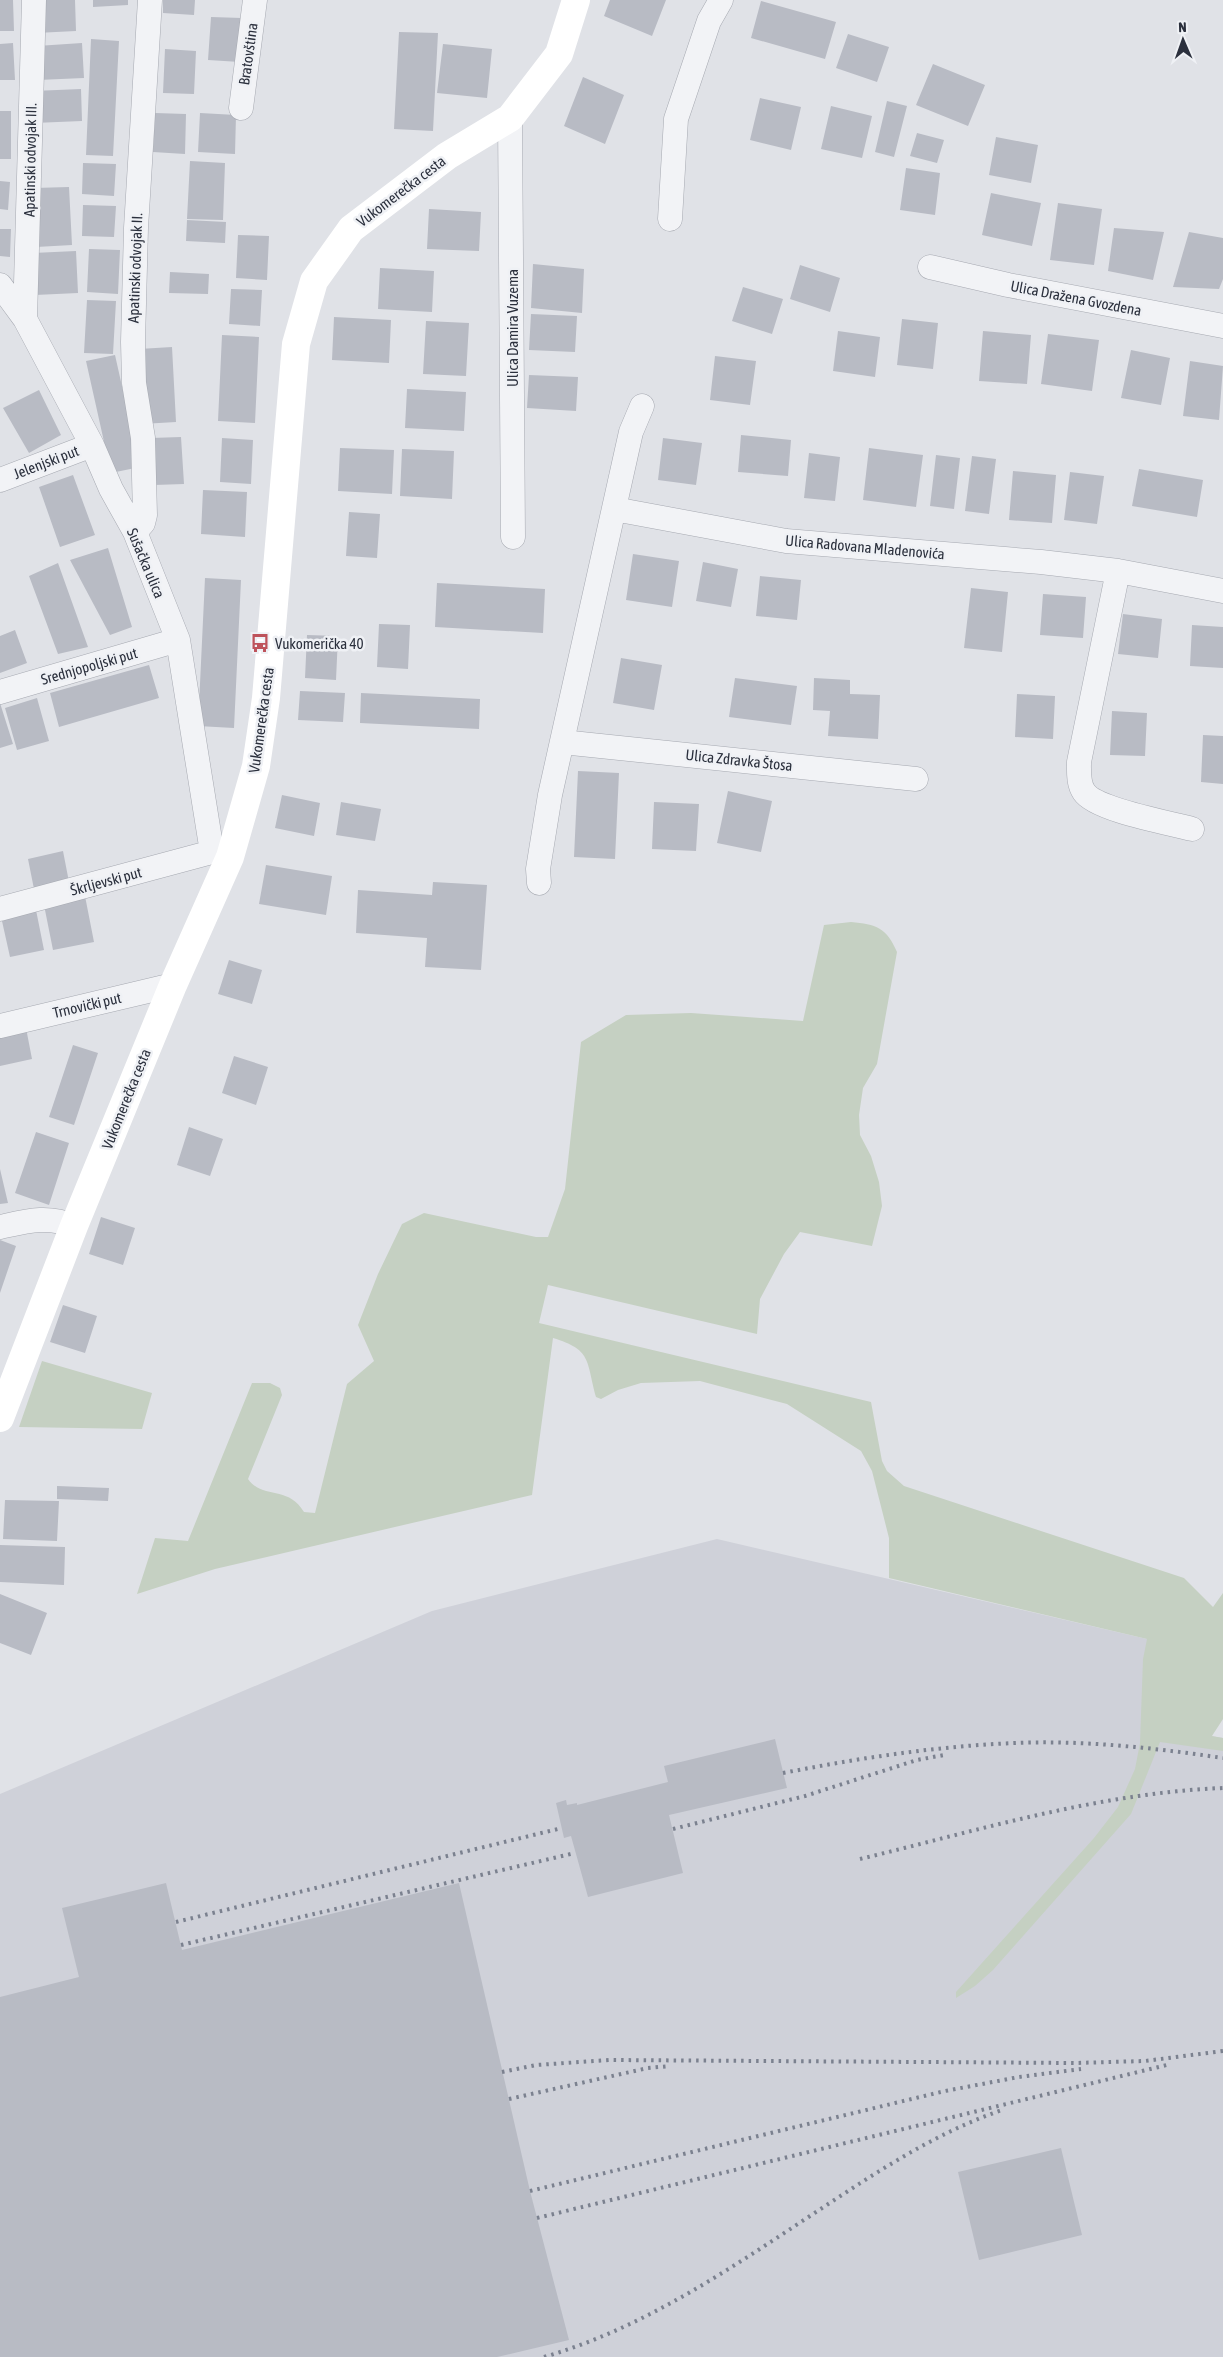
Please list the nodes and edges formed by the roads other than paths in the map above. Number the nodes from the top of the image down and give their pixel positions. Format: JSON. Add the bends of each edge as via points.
{"nodes":[{"id":1,"x":34,"y":0,"type":"edge"},
{"id":2,"x":150,"y":0,"type":"edge"},
{"id":3,"x":255,"y":0,"type":"edge"},
{"id":4,"x":576,"y":0,"type":"edge"},
{"id":5,"x":721,"y":0,"type":"edge"},
{"id":6,"x":241,"y":108,"type":"dead end"},
{"id":7,"x":510,"y":118,"type":"junction"},
{"id":8,"x":670,"y":219,"type":"dead end"},
{"id":9,"x":930,"y":267,"type":"dead end"},
{"id":10,"x":0,"y":284,"type":"edge"},
{"id":11,"x":25,"y":319,"type":"junction"},
{"id":12,"x":1223,"y":326,"type":"edge"},
{"id":13,"x":642,"y":406,"type":"dead end"},
{"id":14,"x":92,"y":445,"type":"junction"},
{"id":15,"x":0,"y":480,"type":"edge"},
{"id":16,"x":614,"y":509,"type":"junction"},
{"id":17,"x":135,"y":532,"type":"junction"},
{"id":18,"x":513,"y":537,"type":"dead end"},
{"id":19,"x":1118,"y":570,"type":"junction"},
{"id":20,"x":1223,"y":591,"type":"edge"},
{"id":21,"x":178,"y":640,"type":"junction"},
{"id":22,"x":0,"y":692,"type":"edge"},
{"id":23,"x":562,"y":742,"type":"junction"},
{"id":24,"x":916,"y":779,"type":"dead end"},
{"id":25,"x":1192,"y":828,"type":"dead end"},
{"id":26,"x":221,"y":854,"type":"junction"},
{"id":27,"x":539,"y":883,"type":"dead end"},
{"id":28,"x":0,"y":909,"type":"edge"},
{"id":29,"x":174,"y":985,"type":"junction"},
{"id":30,"x":0,"y":1026,"type":"edge"},
{"id":31,"x":74,"y":1226,"type":"junction"},
{"id":32,"x":0,"y":1227,"type":"edge"},
{"id":33,"x":0,"y":1418,"type":"edge"}],
"edges":[{"from":1,"to":11,"type":"street","name":"Apatinski odvojak III."},
{"from":2,"to":17,"type":"street","name":"Apatinski odvojak II.","via":[[132,342],[134,383],[143,438],[145,515]]},
{"from":3,"to":6,"type":"street","name":"Bratovština"},
{"from":4,"to":7,"type":"street","name":"Vukomerečka cesta","via":[[559,54]]},
{"from":5,"to":8,"type":"street","via":[[709,22],[676,119]]},
{"from":7,"to":18,"type":"street","name":"Ulica Damira Vuzema"},
{"from":7,"to":26,"type":"street","name":"Vukomerečka cesta","via":[[447,156],[351,229],[314,281],[296,344],[266,698],[256,766]]},
{"from":9,"to":12,"type":"street","name":"Ulica Dražena Gvozdena"},
{"from":10,"to":11,"type":"street","name":"Sušačka ulica"},
{"from":11,"to":14,"type":"street","name":"Sušačka ulica"},
{"from":13,"to":16,"type":"street","via":[[631,432]]},
{"from":14,"to":15,"type":"street","name":"Jelenjski put"},
{"from":14,"to":17,"type":"street","name":"Sušačka ulica"},
{"from":16,"to":19,"type":"street","name":"Ulica Radovana Mladenovića","via":[[786,541]]},
{"from":16,"to":23,"type":"street"},
{"from":17,"to":21,"type":"street","name":"Sušačka ulica"},
{"from":19,"to":20,"type":"street","name":"Ulica Radovana Mladenovića"},
{"from":19,"to":25,"type":"street","via":[[1079,762],[1079,779],[1084,792],[1094,801]]},
{"from":21,"to":22,"type":"street","name":"Srednjopoljski put"},
{"from":21,"to":26,"type":"street","name":"Sušačka ulica"},
{"from":23,"to":24,"type":"street","name":"Ulica Zdravka Štosa"},
{"from":23,"to":27,"type":"street","via":[[538,869]]},
{"from":26,"to":28,"type":"street","name":"Škrljevski put"},
{"from":26,"to":29,"type":"street","name":"Vukomerečka cesta"},
{"from":29,"to":30,"type":"street","name":"Trnovički put"},
{"from":29,"to":31,"type":"street","name":"Vukomerečka cesta"},
{"from":31,"to":32,"type":"street","via":[[49,1218]]},
{"from":31,"to":33,"type":"street","name":"Vukomerečka cesta"}]}
